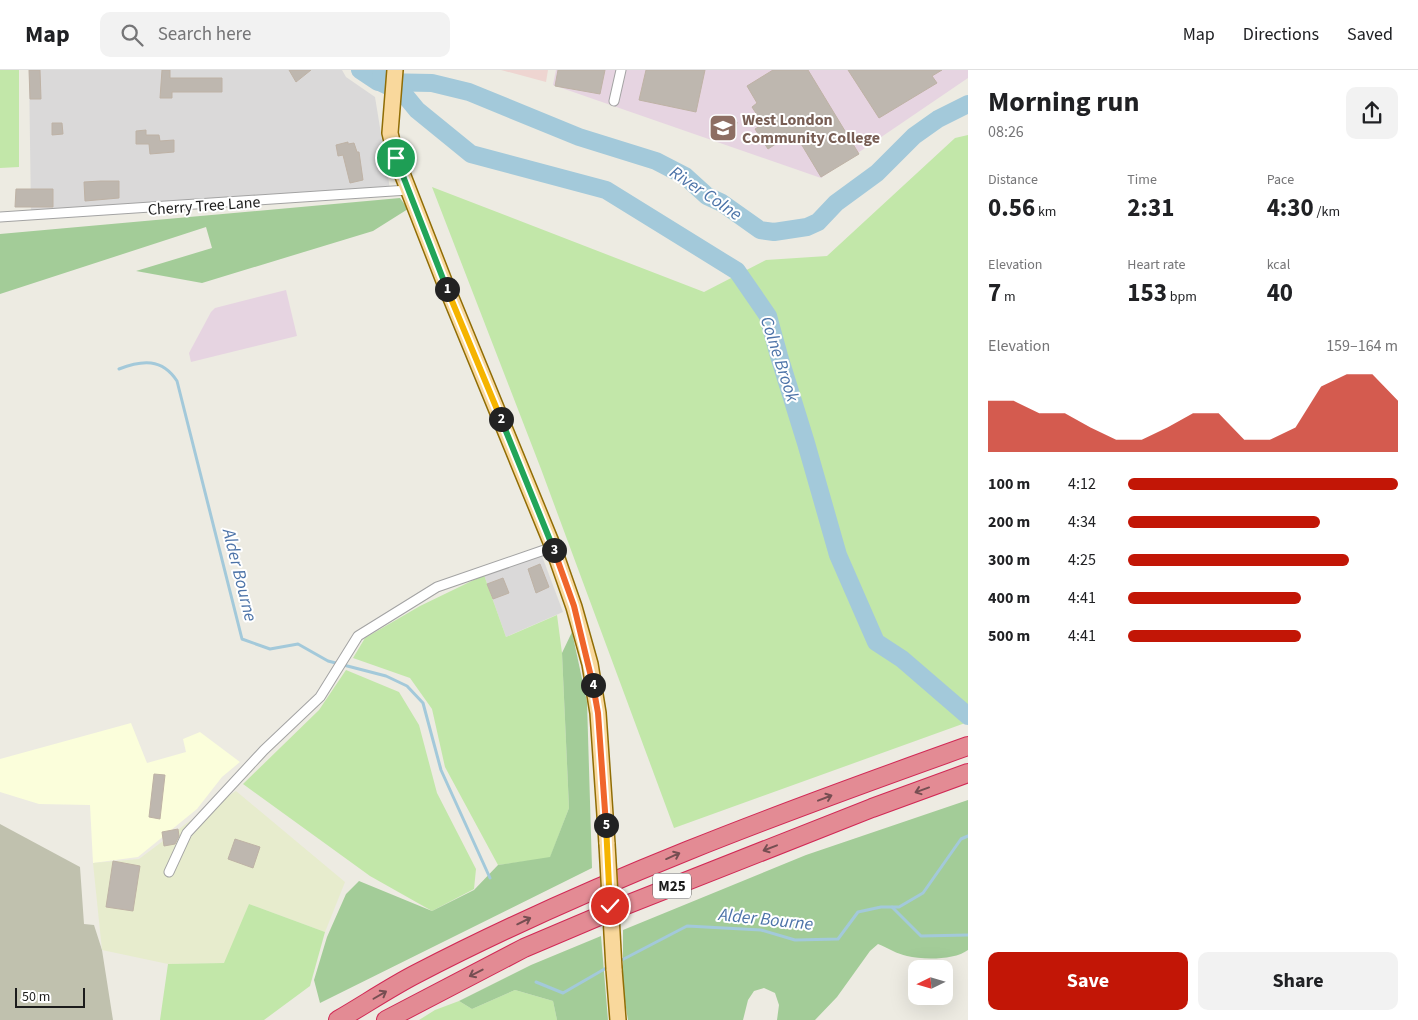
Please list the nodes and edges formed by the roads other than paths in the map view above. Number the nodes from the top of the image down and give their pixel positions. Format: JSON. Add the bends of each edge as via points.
{"nodes":[{"id":1,"x":395,"y":70,"type":"edge"},
{"id":2,"x":621,"y":70,"type":"edge"},
{"id":3,"x":614,"y":101,"type":"dead end"},
{"id":4,"x":408,"y":190,"type":"junction"},
{"id":5,"x":0,"y":218,"type":"edge"},
{"id":6,"x":553,"y":547,"type":"junction"},
{"id":7,"x":968,"y":746,"type":"edge"},
{"id":8,"x":968,"y":773,"type":"edge"},
{"id":9,"x":169,"y":872,"type":"dead end"},
{"id":10,"x":338,"y":1020,"type":"edge"},
{"id":11,"x":386,"y":1020,"type":"edge"},
{"id":12,"x":618,"y":1020,"type":"edge"}],
"edges":[{"from":1,"to":4,"type":"main road","via":[[390,133]]},
{"from":2,"to":3,"type":"street"},
{"from":4,"to":5,"type":"street","name":"Cherry Tree Lane"},
{"from":4,"to":6,"type":"main road"},
{"from":6,"to":9,"type":"street","via":[[437,587],[358,636],[320,697],[264,750],[187,833]]},
{"from":6,"to":12,"type":"main road","bridge":true,"via":[[590,664],[598,713]]},
{"from":10,"to":7,"type":"highway","number":"M25","one_way":true,"via":[[415,975],[530,918],[673,856]]},
{"from":8,"to":11,"type":"highway","number":"M25","one_way":true,"via":[[872,808],[524,948]]}]}
